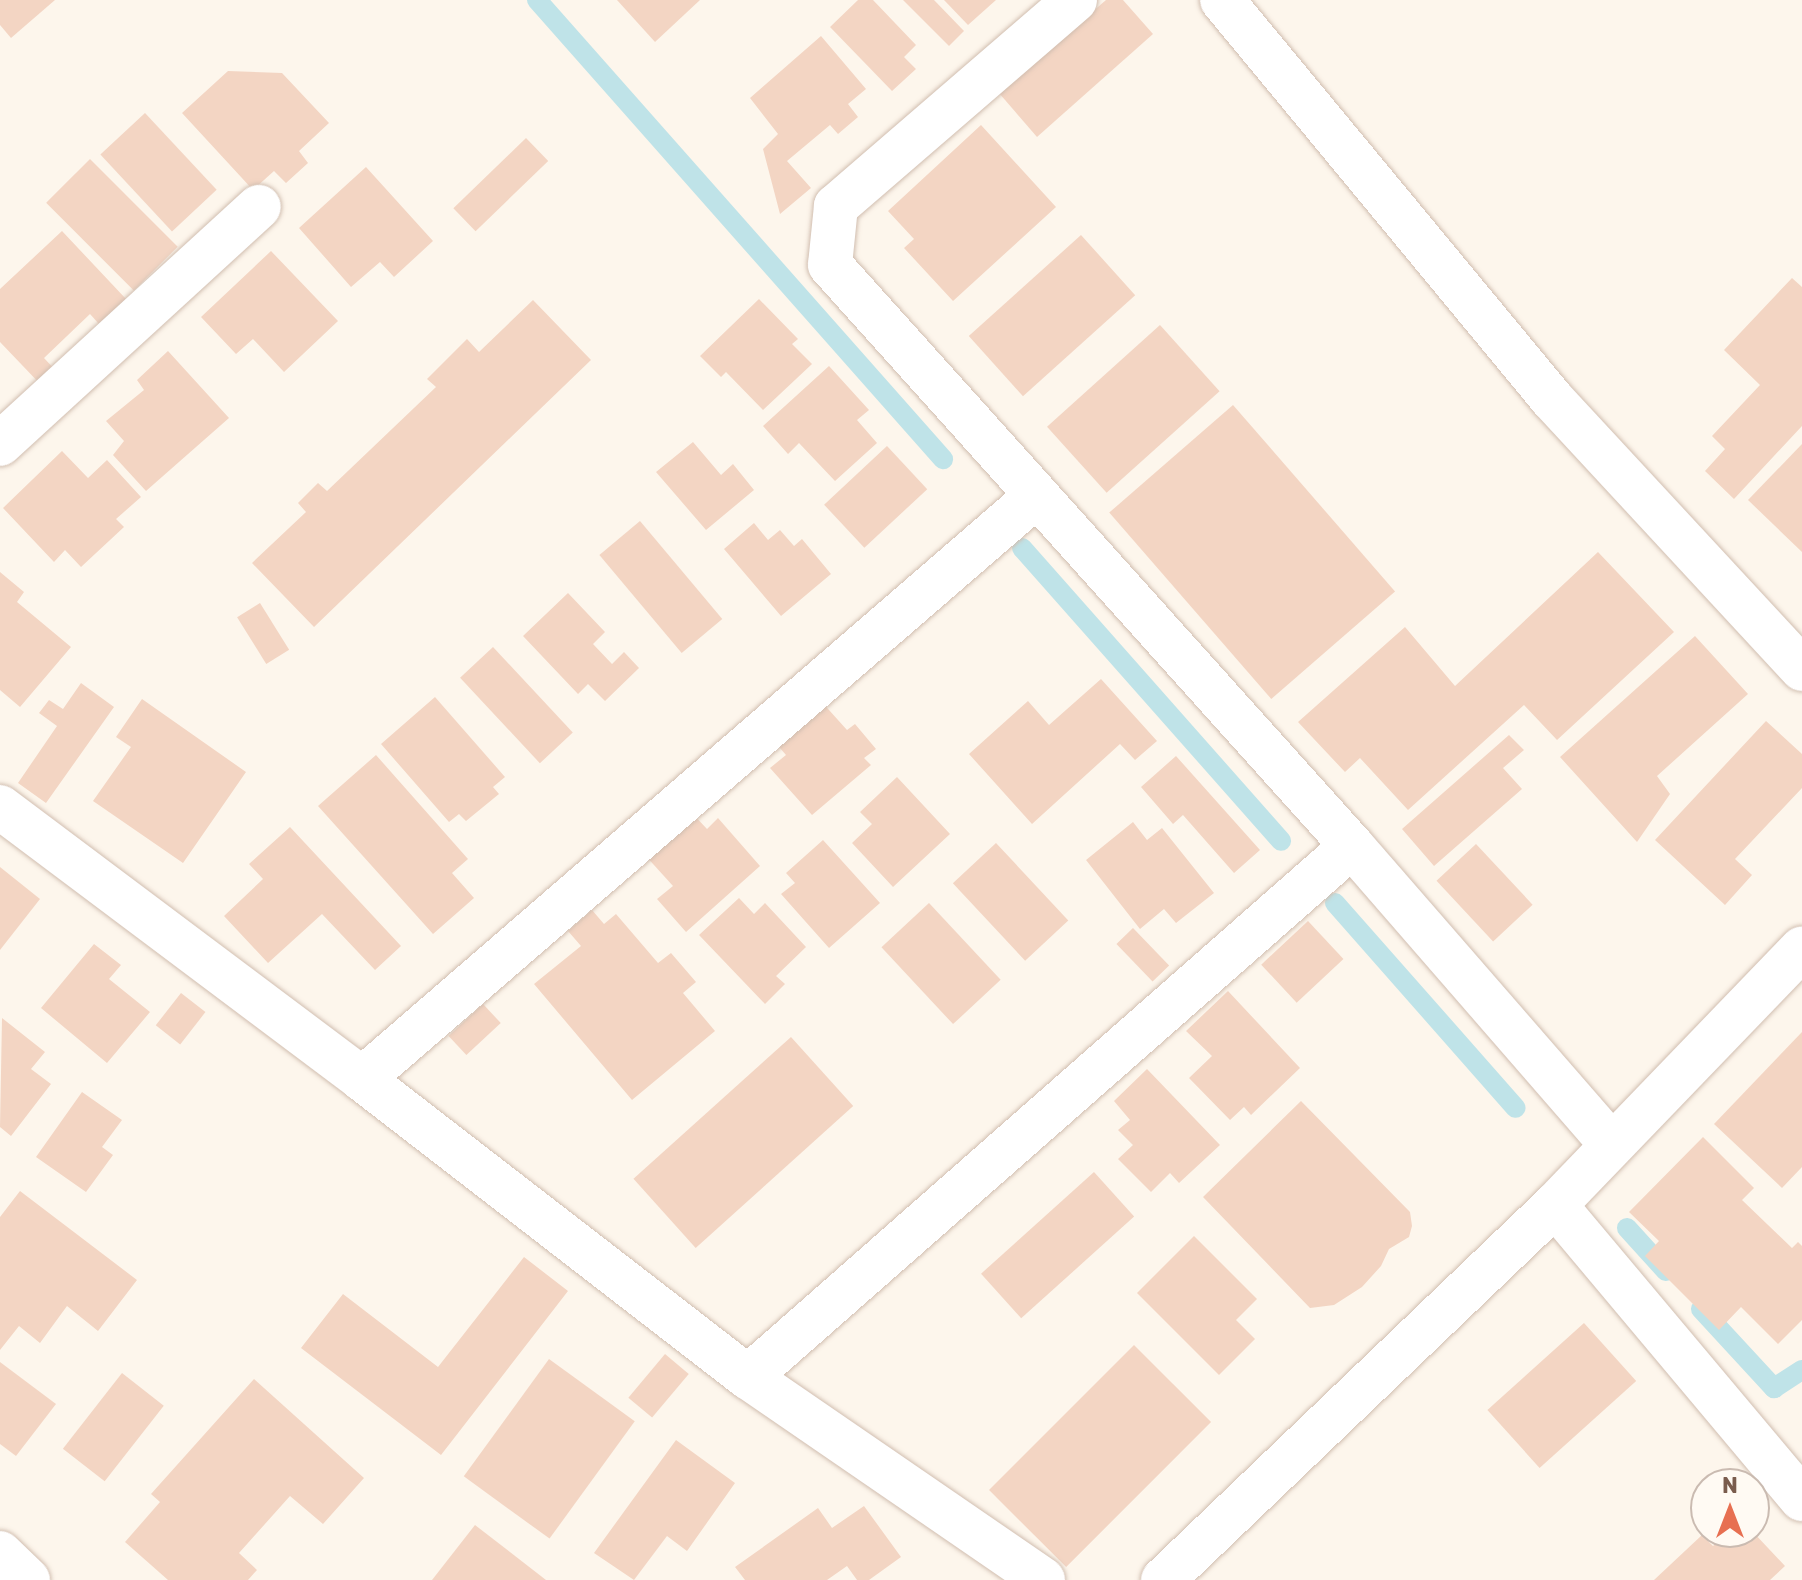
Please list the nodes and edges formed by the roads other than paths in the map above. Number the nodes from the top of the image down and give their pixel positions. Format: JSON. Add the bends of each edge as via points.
{"nodes":[{"id":1,"x":1075,"y":0,"type":"edge"},
{"id":2,"x":1222,"y":0,"type":"edge"},
{"id":3,"x":259,"y":207,"type":"dead end"},
{"id":4,"x":0,"y":444,"type":"edge"},
{"id":5,"x":1035,"y":497,"type":"junction"},
{"id":6,"x":1802,"y":669,"type":"edge"},
{"id":7,"x":0,"y":807,"type":"edge"},
{"id":8,"x":1352,"y":846,"type":"junction"},
{"id":9,"x":1802,"y":948,"type":"edge"},
{"id":10,"x":362,"y":1079,"type":"junction"},
{"id":11,"x":1612,"y":1145,"type":"junction"},
{"id":12,"x":1555,"y":1205,"type":"junction"},
{"id":13,"x":748,"y":1377,"type":"junction"},
{"id":14,"x":1802,"y":1499,"type":"edge"},
{"id":15,"x":0,"y":1553,"type":"edge"},
{"id":16,"x":28,"y":1580,"type":"edge"},
{"id":17,"x":1043,"y":1580,"type":"edge"},
{"id":18,"x":1163,"y":1580,"type":"edge"}],
"edges":[{"from":1,"to":5,"type":"street","via":[[836,206],[830,265]]},
{"from":2,"to":6,"type":"street","via":[[1552,399]]},
{"from":3,"to":4,"type":"street"},
{"from":5,"to":8,"type":"street"},
{"from":5,"to":10,"type":"street"},
{"from":7,"to":10,"type":"street"},
{"from":8,"to":11,"type":"street"},
{"from":8,"to":13,"type":"street"},
{"from":9,"to":11,"type":"street"},
{"from":10,"to":13,"type":"street"},
{"from":11,"to":12,"type":"street"},
{"from":12,"to":14,"type":"street"},
{"from":12,"to":18,"type":"street"},
{"from":13,"to":17,"type":"street"},
{"from":15,"to":16,"type":"street"}]}
